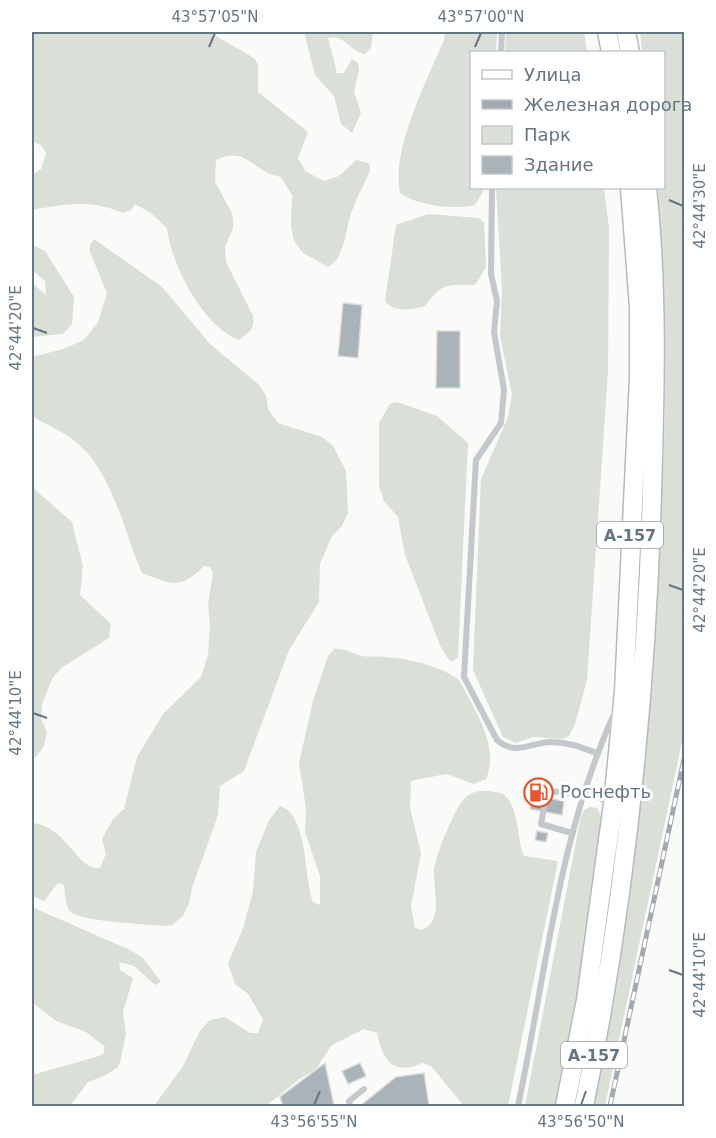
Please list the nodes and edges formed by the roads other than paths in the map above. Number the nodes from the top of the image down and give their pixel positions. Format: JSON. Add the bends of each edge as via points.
{"nodes":[{"id":1,"x":502,"y":32,"type":"edge"},
{"id":2,"x":607,"y":32,"type":"edge"},
{"id":3,"x":626,"y":32,"type":"edge"},
{"id":4,"x":501,"y":51,"type":"edge"},
{"id":5,"x":611,"y":51,"type":"edge"},
{"id":6,"x":630,"y":51,"type":"edge"},
{"id":7,"x":492,"y":189,"type":"edge"},
{"id":8,"x":630,"y":189,"type":"edge"},
{"id":9,"x":647,"y":189,"type":"edge"},
{"id":10,"x":633,"y":693,"type":"junction"},
{"id":11,"x":596,"y":753,"type":"junction"},
{"id":12,"x":582,"y":793,"type":"junction"},
{"id":13,"x":613,"y":804,"type":"junction"},
{"id":14,"x":630,"y":813,"type":"junction"},
{"id":15,"x":572,"y":833,"type":"junction"},
{"id":16,"x":364,"y":1089,"type":"dead end"},
{"id":17,"x":350,"y":1107,"type":"edge"},
{"id":18,"x":518,"y":1107,"type":"edge"},
{"id":19,"x":566,"y":1107,"type":"edge"},
{"id":20,"x":584,"y":1107,"type":"edge"}],
"edges":[{"from":1,"to":4,"type":"lane"},
{"from":2,"to":5,"type":"main road"},
{"from":3,"to":6,"type":"main road"},
{"from":7,"to":11,"type":"lane","via":[[491,274],[497,302],[494,332],[504,390],[501,423],[476,460],[464,677],[496,740],[505,747],[566,743]]},
{"from":8,"to":10,"type":"main road","number":"А-157","via":[[639,307]]},
{"from":9,"to":10,"type":"main road","number":"А-157","via":[[657,377],[650,577]]},
{"from":10,"to":11,"type":"lane"},
{"from":10,"to":13,"type":"main road","number":"А-157"},
{"from":10,"to":14,"type":"main road","number":"А-157"},
{"from":11,"to":12,"type":"lane"},
{"from":12,"to":13,"type":"lane"},
{"from":12,"to":15,"type":"lane"},
{"from":12,"to":15,"type":"lane","via":[[547,791],[541,824]]},
{"from":13,"to":14,"type":"lane"},
{"from":13,"to":19,"type":"main road","number":"А-157","via":[[586,1000]]},
{"from":14,"to":20,"type":"main road","number":"А-157"},
{"from":15,"to":18,"type":"lane"},
{"from":16,"to":17,"type":"lane","via":[[349,1101]]}]}
